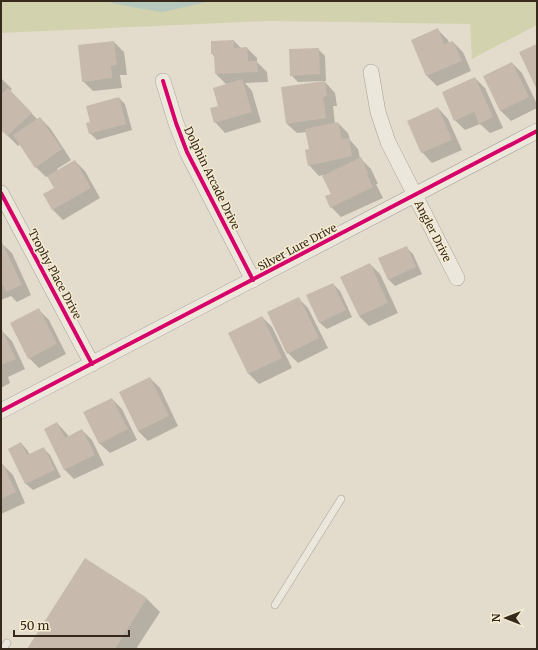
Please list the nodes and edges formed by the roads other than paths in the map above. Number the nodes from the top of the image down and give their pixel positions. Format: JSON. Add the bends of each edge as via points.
{"nodes":[{"id":1,"x":371,"y":72,"type":"dead end"},
{"id":2,"x":163,"y":81,"type":"dead end"},
{"id":3,"x":537,"y":131,"type":"edge"},
{"id":4,"x":415,"y":195,"type":"junction"},
{"id":5,"x":2,"y":198,"type":"edge"},
{"id":6,"x":457,"y":278,"type":"dead end"},
{"id":7,"x":253,"y":280,"type":"junction"},
{"id":8,"x":92,"y":364,"type":"junction"},
{"id":9,"x":1,"y":411,"type":"edge"},
{"id":10,"x":342,"y":499,"type":"dead end"},
{"id":11,"x":275,"y":605,"type":"dead end"}],
"edges":[{"from":1,"to":4,"type":"street","name":"Angler Drive","via":[[378,112],[388,142]]},
{"from":2,"to":7,"type":"street","name":"Dolphin Arcade Drive","via":[[187,152]]},
{"from":3,"to":4,"type":"street","name":"Silver Lure Drive"},
{"from":4,"to":6,"type":"street","name":"Angler Drive"},
{"from":4,"to":7,"type":"street","name":"Silver Lure Drive"},
{"from":5,"to":8,"type":"street","name":"Trophy Place Drive"},
{"from":7,"to":8,"type":"street","name":"Silver Lure Drive"},
{"from":8,"to":9,"type":"street","name":"Silver Lure Drive"},
{"from":10,"to":11,"type":"lane"}]}
